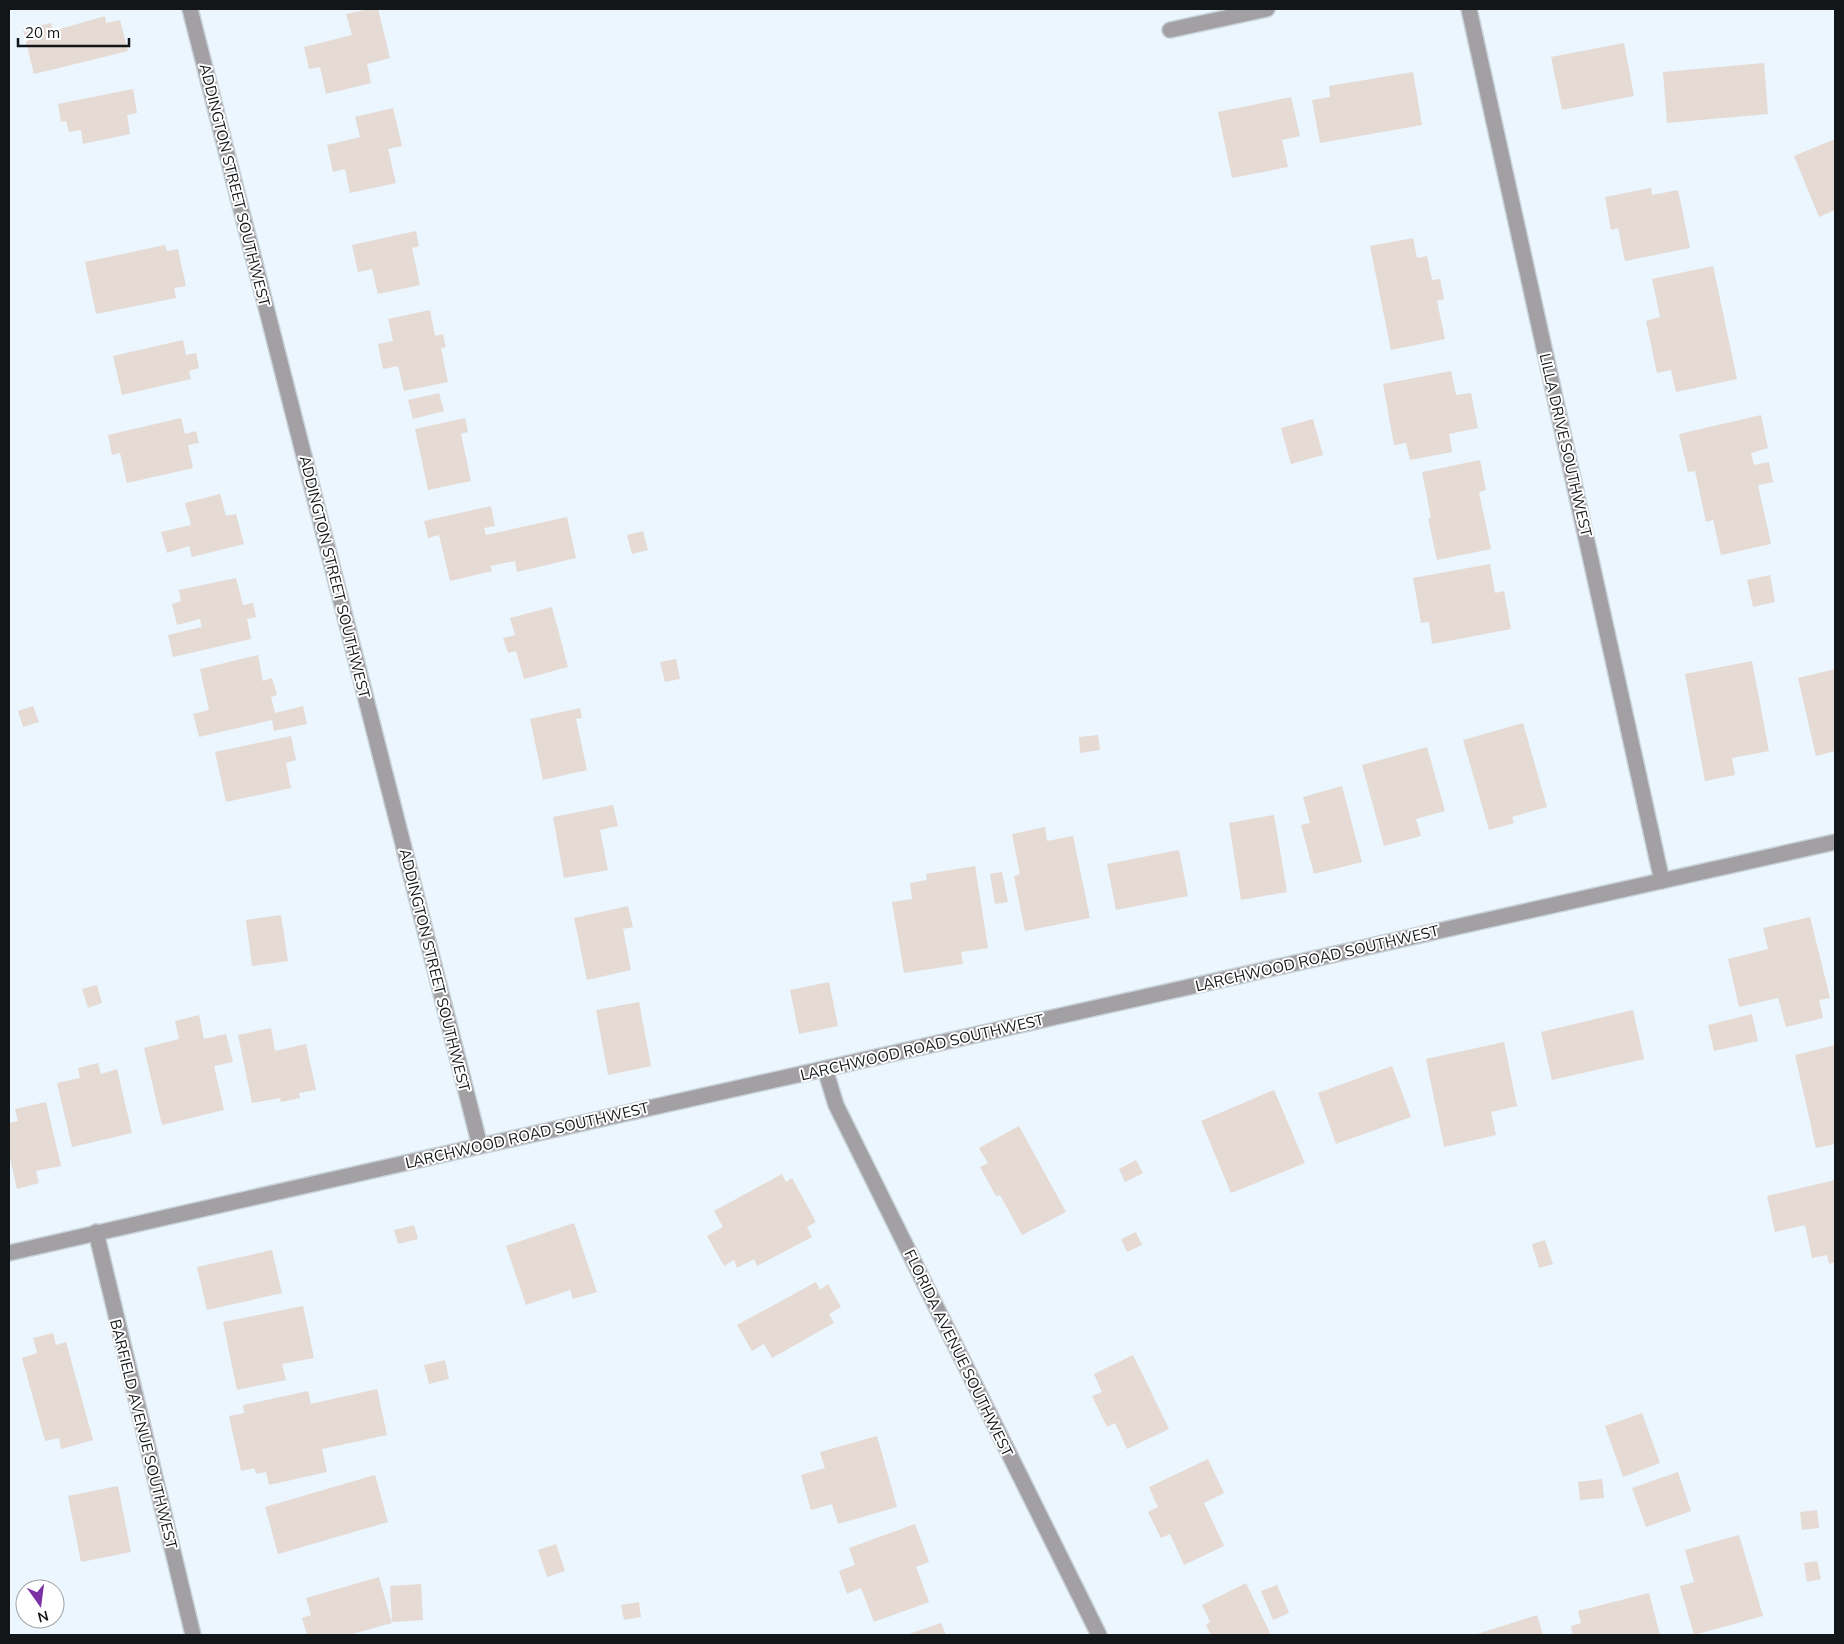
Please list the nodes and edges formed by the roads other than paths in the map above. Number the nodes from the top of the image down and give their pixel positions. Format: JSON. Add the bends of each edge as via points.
{"nodes":[{"id":1,"x":190,"y":9,"type":"edge"},
{"id":2,"x":1267,"y":9,"type":"edge"},
{"id":3,"x":1469,"y":9,"type":"edge"},
{"id":4,"x":1170,"y":30,"type":"dead end"},
{"id":5,"x":1835,"y":842,"type":"edge"},
{"id":6,"x":1662,"y":881,"type":"junction"},
{"id":7,"x":825,"y":1069,"type":"junction"},
{"id":8,"x":480,"y":1146,"type":"junction"},
{"id":9,"x":96,"y":1232,"type":"junction"},
{"id":10,"x":9,"y":1253,"type":"edge"},
{"id":11,"x":193,"y":1635,"type":"edge"},
{"id":12,"x":1099,"y":1635,"type":"edge"}],
"edges":[{"from":1,"to":8,"type":"street","name":"ADDINGTON STREET SOUTHWEST"},
{"from":2,"to":4,"type":"street"},
{"from":3,"to":6,"type":"street","name":"LILLA DRIVE SOUTHWEST"},
{"from":5,"to":6,"type":"street","name":"LARCHWOOD ROAD SOUTHWEST"},
{"from":6,"to":7,"type":"street","name":"LARCHWOOD ROAD SOUTHWEST"},
{"from":7,"to":8,"type":"street","name":"LARCHWOOD ROAD SOUTHWEST"},
{"from":7,"to":12,"type":"street","name":"FLORIDA AVENUE SOUTHWEST","via":[[836,1105]]},
{"from":8,"to":9,"type":"street","name":"LARCHWOOD ROAD SOUTHWEST"},
{"from":9,"to":10,"type":"street","name":"LARCHWOOD ROAD SOUTHWEST"},
{"from":9,"to":11,"type":"street","name":"BARFIELD AVENUE SOUTHWEST"}]}
